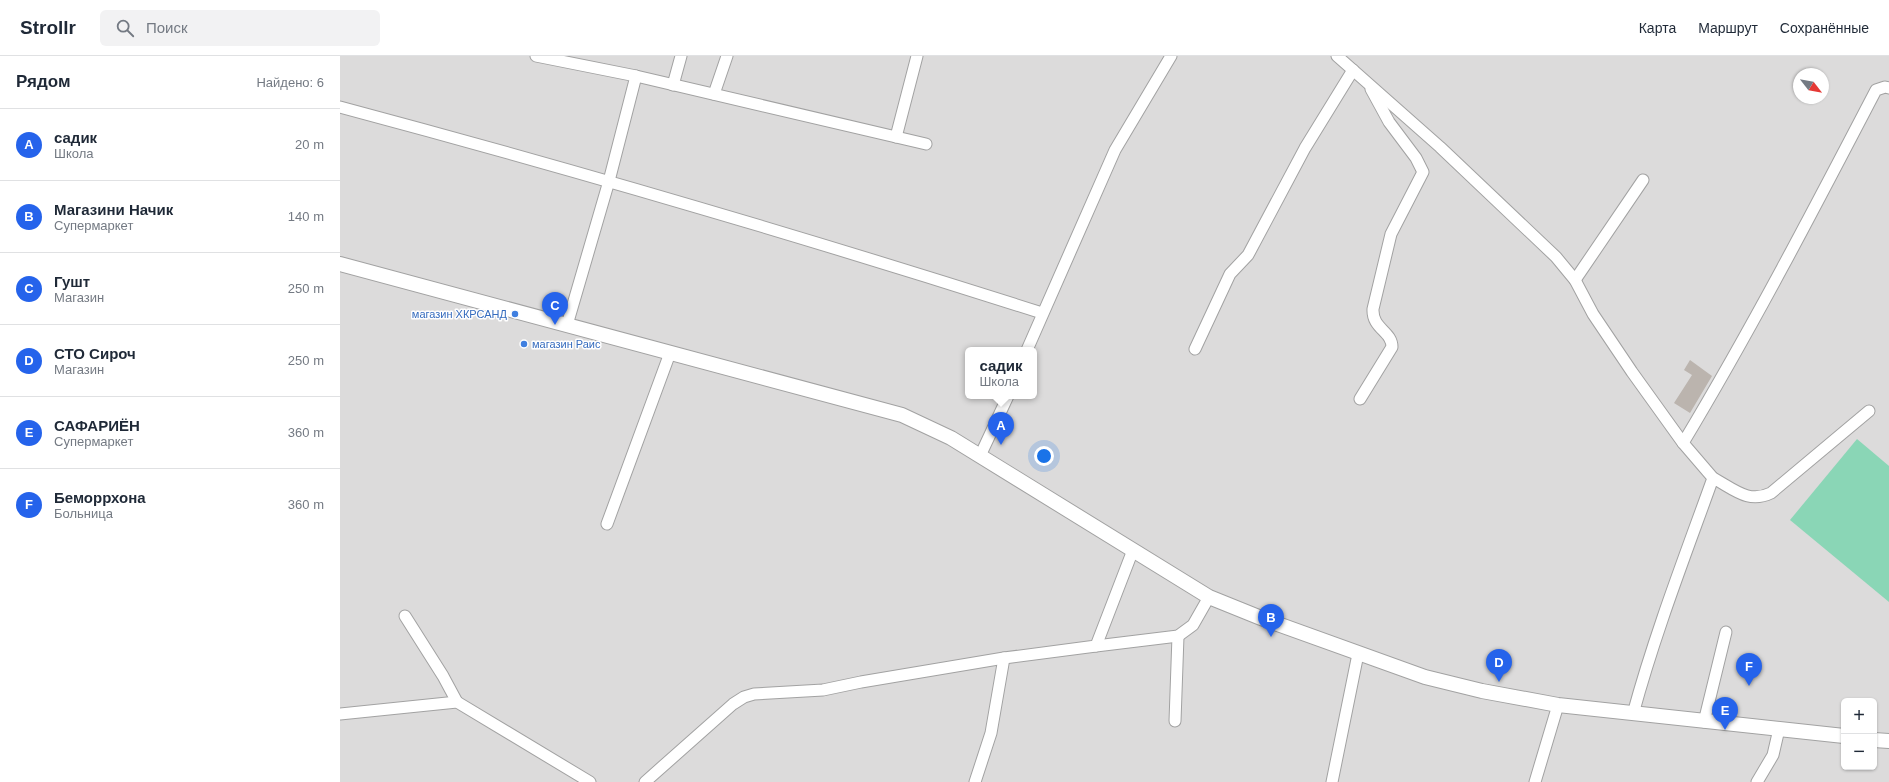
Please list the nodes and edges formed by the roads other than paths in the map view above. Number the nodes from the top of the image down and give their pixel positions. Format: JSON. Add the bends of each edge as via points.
{"nodes":[{"id":1,"x":536,"y":56,"type":"edge"},
{"id":2,"x":681,"y":56,"type":"edge"},
{"id":3,"x":727,"y":56,"type":"edge"},
{"id":4,"x":917,"y":56,"type":"edge"},
{"id":5,"x":1171,"y":56,"type":"edge"},
{"id":6,"x":1337,"y":56,"type":"edge"},
{"id":7,"x":1353,"y":70,"type":"junction"},
{"id":8,"x":636,"y":76,"type":"junction"},
{"id":9,"x":1367,"y":81,"type":"junction"},
{"id":10,"x":673,"y":85,"type":"junction"},
{"id":11,"x":1889,"y":88,"type":"edge"},
{"id":12,"x":714,"y":94,"type":"junction"},
{"id":13,"x":340,"y":107,"type":"edge"},
{"id":14,"x":896,"y":137,"type":"junction"},
{"id":15,"x":926,"y":144,"type":"dead end"},
{"id":16,"x":1644,"y":180,"type":"dead end"},
{"id":17,"x":609,"y":181,"type":"junction"},
{"id":18,"x":340,"y":264,"type":"edge"},
{"id":19,"x":1575,"y":280,"type":"junction"},
{"id":20,"x":1042,"y":313,"type":"junction"},
{"id":21,"x":567,"y":325,"type":"junction"},
{"id":22,"x":1028,"y":347,"type":"edge"},
{"id":23,"x":1195,"y":349,"type":"dead end"},
{"id":24,"x":670,"y":353,"type":"junction"},
{"id":25,"x":1360,"y":398,"type":"dead end"},
{"id":26,"x":1007,"y":399,"type":"edge"},
{"id":27,"x":1869,"y":411,"type":"dead end"},
{"id":28,"x":1682,"y":442,"type":"junction"},
{"id":29,"x":980,"y":456,"type":"junction"},
{"id":30,"x":1713,"y":478,"type":"junction"},
{"id":31,"x":607,"y":524,"type":"dead end"},
{"id":32,"x":1133,"y":550,"type":"junction"},
{"id":33,"x":1209,"y":598,"type":"junction"},
{"id":34,"x":406,"y":616,"type":"dead end"},
{"id":35,"x":1726,"y":632,"type":"dead end"},
{"id":36,"x":1178,"y":636,"type":"junction"},
{"id":37,"x":1096,"y":646,"type":"junction"},
{"id":38,"x":1358,"y":654,"type":"junction"},
{"id":39,"x":1004,"y":658,"type":"junction"},
{"id":40,"x":457,"y":702,"type":"junction"},
{"id":41,"x":1558,"y":705,"type":"junction"},
{"id":42,"x":340,"y":714,"type":"edge"},
{"id":43,"x":1633,"y":714,"type":"junction"},
{"id":44,"x":1175,"y":721,"type":"dead end"},
{"id":45,"x":1704,"y":722,"type":"junction"},
{"id":46,"x":1779,"y":729,"type":"junction"},
{"id":47,"x":1841,"y":736,"type":"edge"},
{"id":48,"x":1877,"y":740,"type":"edge"},
{"id":49,"x":1889,"y":741,"type":"edge"},
{"id":50,"x":590,"y":782,"type":"edge"},
{"id":51,"x":645,"y":782,"type":"edge"},
{"id":52,"x":975,"y":782,"type":"edge"},
{"id":53,"x":1332,"y":782,"type":"edge"},
{"id":54,"x":1534,"y":782,"type":"edge"},
{"id":55,"x":1757,"y":782,"type":"edge"}],
"edges":[{"from":1,"to":8,"type":"street"},
{"from":2,"to":10,"type":"street"},
{"from":3,"to":12,"type":"street"},
{"from":4,"to":14,"type":"street"},
{"from":5,"to":20,"type":"street","via":[[1115,150]]},
{"from":6,"to":7,"type":"street"},
{"from":7,"to":9,"type":"street"},
{"from":7,"to":23,"type":"street","via":[[1305,148],[1248,255],[1230,274]]},
{"from":8,"to":10,"type":"street"},
{"from":8,"to":17,"type":"street"},
{"from":9,"to":19,"type":"street","via":[[1502,204],[1556,257]]},
{"from":9,"to":25,"type":"street","via":[[1389,122],[1416,158],[1423,172],[1391,234],[1373,309],[1374,321],[1389,337],[1392,347]]},
{"from":10,"to":12,"type":"street"},
{"from":11,"to":28,"type":"street","via":[[1876,90],[1784,266]]},
{"from":12,"to":14,"type":"street"},
{"from":13,"to":17,"type":"street"},
{"from":14,"to":15,"type":"street"},
{"from":16,"to":19,"type":"street"},
{"from":17,"to":20,"type":"street","via":[[858,254]]},
{"from":17,"to":21,"type":"street"},
{"from":18,"to":21,"type":"street"},
{"from":19,"to":28,"type":"street","via":[[1593,314]]},
{"from":20,"to":22,"type":"street"},
{"from":21,"to":24,"type":"street"},
{"from":24,"to":29,"type":"street","via":[[902,415],[951,438]]},
{"from":24,"to":31,"type":"street"},
{"from":26,"to":29,"type":"street"},
{"from":27,"to":30,"type":"street","via":[[1762,497],[1750,498]]},
{"from":28,"to":30,"type":"street"},
{"from":29,"to":32,"type":"street"},
{"from":30,"to":43,"type":"street","via":[[1675,579]]},
{"from":32,"to":33,"type":"street"},
{"from":32,"to":37,"type":"street"},
{"from":33,"to":36,"type":"street","via":[[1193,626]]},
{"from":33,"to":38,"type":"street"},
{"from":34,"to":40,"type":"street"},
{"from":35,"to":45,"type":"street"},
{"from":36,"to":37,"type":"street"},
{"from":36,"to":44,"type":"street"},
{"from":37,"to":39,"type":"street"},
{"from":38,"to":41,"type":"street","via":[[1425,677]]},
{"from":38,"to":53,"type":"street"},
{"from":39,"to":51,"type":"street","via":[[823,690],[744,696]]},
{"from":39,"to":52,"type":"street","via":[[991,734]]},
{"from":40,"to":42,"type":"street"},
{"from":40,"to":50,"type":"street"},
{"from":41,"to":43,"type":"street"},
{"from":41,"to":54,"type":"street"},
{"from":43,"to":45,"type":"street"},
{"from":45,"to":46,"type":"street"},
{"from":46,"to":47,"type":"street"},
{"from":46,"to":55,"type":"street","via":[[1772,755]]},
{"from":48,"to":49,"type":"street"}]}
